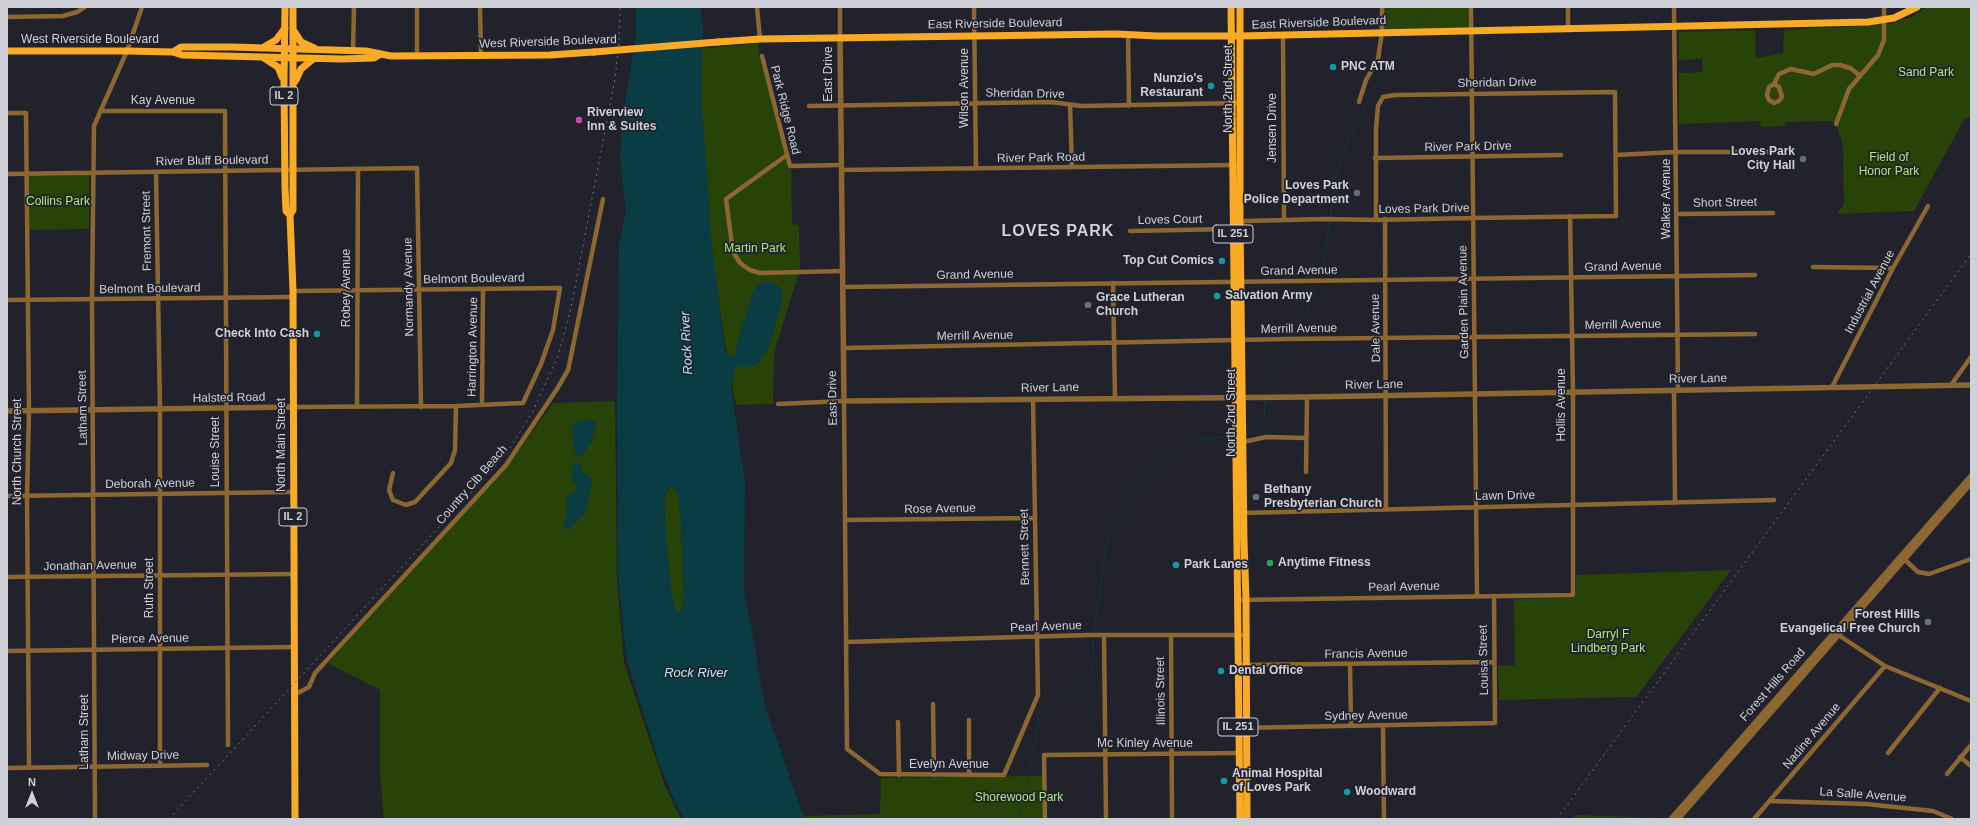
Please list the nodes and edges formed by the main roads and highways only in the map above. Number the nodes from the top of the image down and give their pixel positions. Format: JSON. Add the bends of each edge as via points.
{"nodes":[{"id":1,"x":285,"y":7,"type":"edge"},
{"id":2,"x":293,"y":7,"type":"edge"},
{"id":3,"x":1231,"y":7,"type":"edge"},
{"id":4,"x":1240,"y":7,"type":"edge"},
{"id":5,"x":1917,"y":7,"type":"edge"},
{"id":6,"x":286,"y":28,"type":"junction"},
{"id":7,"x":294,"y":31,"type":"junction"},
{"id":8,"x":1230,"y":36,"type":"junction"},
{"id":9,"x":1240,"y":36,"type":"junction"},
{"id":10,"x":718,"y":42,"type":"joint"},
{"id":11,"x":261,"y":48,"type":"junction"},
{"id":12,"x":284,"y":49,"type":"junction"},
{"id":13,"x":293,"y":49,"type":"junction"},
{"id":14,"x":7,"y":51,"type":"edge"},
{"id":15,"x":320,"y":51,"type":"junction"},
{"id":16,"x":173,"y":52,"type":"junction"},
{"id":17,"x":379,"y":55,"type":"junction"},
{"id":18,"x":262,"y":57,"type":"junction"},
{"id":19,"x":284,"y":58,"type":"junction"},
{"id":20,"x":293,"y":58,"type":"junction"},
{"id":21,"x":314,"y":58,"type":"junction"},
{"id":22,"x":284,"y":83,"type":"junction"},
{"id":23,"x":292,"y":84,"type":"junction"},
{"id":24,"x":290,"y":215,"type":"junction"},
{"id":25,"x":1240,"y":441,"type":"junction"},
{"id":26,"x":1240,"y":513,"type":"junction"},
{"id":27,"x":1242,"y":728,"type":"junction"},
{"id":28,"x":1242,"y":753,"type":"junction"},
{"id":29,"x":295,"y":819,"type":"edge"},
{"id":30,"x":1240,"y":819,"type":"edge"},
{"id":31,"x":1247,"y":819,"type":"edge"}],
"edges":[{"from":1,"to":6,"type":"main road","number":"IL 2"},
{"from":2,"to":7,"type":"main road","number":"IL 2"},
{"from":3,"to":8,"type":"main road","name":"North 2nd Street","number":"IL 251"},
{"from":4,"to":9,"type":"main road","name":"North 2nd Street","number":"IL 251"},
{"from":5,"to":9,"type":"main road","name":"East Riverside Boulevard","via":[[1884,20]]},
{"from":6,"to":11,"type":"main road","via":[[276,40]]},
{"from":6,"to":12,"type":"main road","number":"IL 2"},
{"from":7,"to":13,"type":"main road","number":"IL 2"},
{"from":7,"to":15,"type":"main road","via":[[301,42]]},
{"from":8,"to":9,"type":"main road","name":"East Riverside Boulevard"},
{"from":8,"to":10,"type":"main road","name":"East Riverside Boulevard","via":[[974,35]]},
{"from":8,"to":25,"type":"main road","name":"North 2nd Street","number":"IL 251","via":[[1235,431]]},
{"from":9,"to":25,"type":"main road","name":"North 2nd Street","number":"IL 251","via":[[1243,429]]},
{"from":10,"to":17,"type":"main road","name":"West Riverside Boulevard","bridge":true,"via":[[594,52]]},
{"from":11,"to":12,"type":"main road","name":"West Riverside Boulevard"},
{"from":11,"to":16,"type":"main road","name":"West Riverside Boulevard","via":[[181,47]]},
{"from":12,"to":13,"type":"main road","name":"West Riverside Boulevard"},
{"from":12,"to":19,"type":"main road","name":"North Main Street","number":"IL 2"},
{"from":13,"to":15,"type":"main road","name":"West Riverside Boulevard"},
{"from":13,"to":20,"type":"main road","name":"North Main Street","number":"IL 2"},
{"from":14,"to":16,"type":"main road","name":"West Riverside Boulevard"},
{"from":15,"to":17,"type":"main road","name":"West Riverside Boulevard","via":[[375,52]]},
{"from":16,"to":18,"type":"main road","name":"West Riverside Boulevard","via":[[182,55]]},
{"from":17,"to":21,"type":"main road","name":"West Riverside Boulevard","via":[[370,58]]},
{"from":18,"to":19,"type":"main road","name":"West Riverside Boulevard"},
{"from":18,"to":22,"type":"main road","via":[[278,67]]},
{"from":19,"to":20,"type":"main road","name":"West Riverside Boulevard"},
{"from":19,"to":22,"type":"main road","name":"North Main Street","number":"IL 2"},
{"from":20,"to":21,"type":"main road","name":"West Riverside Boulevard"},
{"from":20,"to":23,"type":"main road","name":"North Main Street","number":"IL 2"},
{"from":21,"to":23,"type":"main road","via":[[301,69]]},
{"from":22,"to":24,"type":"main road","name":"North Main Street","number":"IL 2","via":[[286,211]]},
{"from":23,"to":24,"type":"main road","name":"North Main Street","number":"IL 2","via":[[293,210]]},
{"from":24,"to":29,"type":"main road","name":"North Main Street","number":"IL 2"},
{"from":25,"to":26,"type":"main road","name":"North 2nd Street","number":"IL 251"},
{"from":26,"to":27,"type":"main road","name":"North 2nd Street","number":"IL 251","via":[[1237,634]]},
{"from":26,"to":27,"type":"main road","name":"North 2nd Street","number":"IL 251","via":[[1246,600],[1246,665]]},
{"from":27,"to":28,"type":"main road","name":"North 2nd Street","number":"IL 251"},
{"from":28,"to":30,"type":"main road","name":"North 2nd Street","number":"IL 251"},
{"from":28,"to":31,"type":"main road","name":"North 2nd Street","number":"IL 251"}]}
